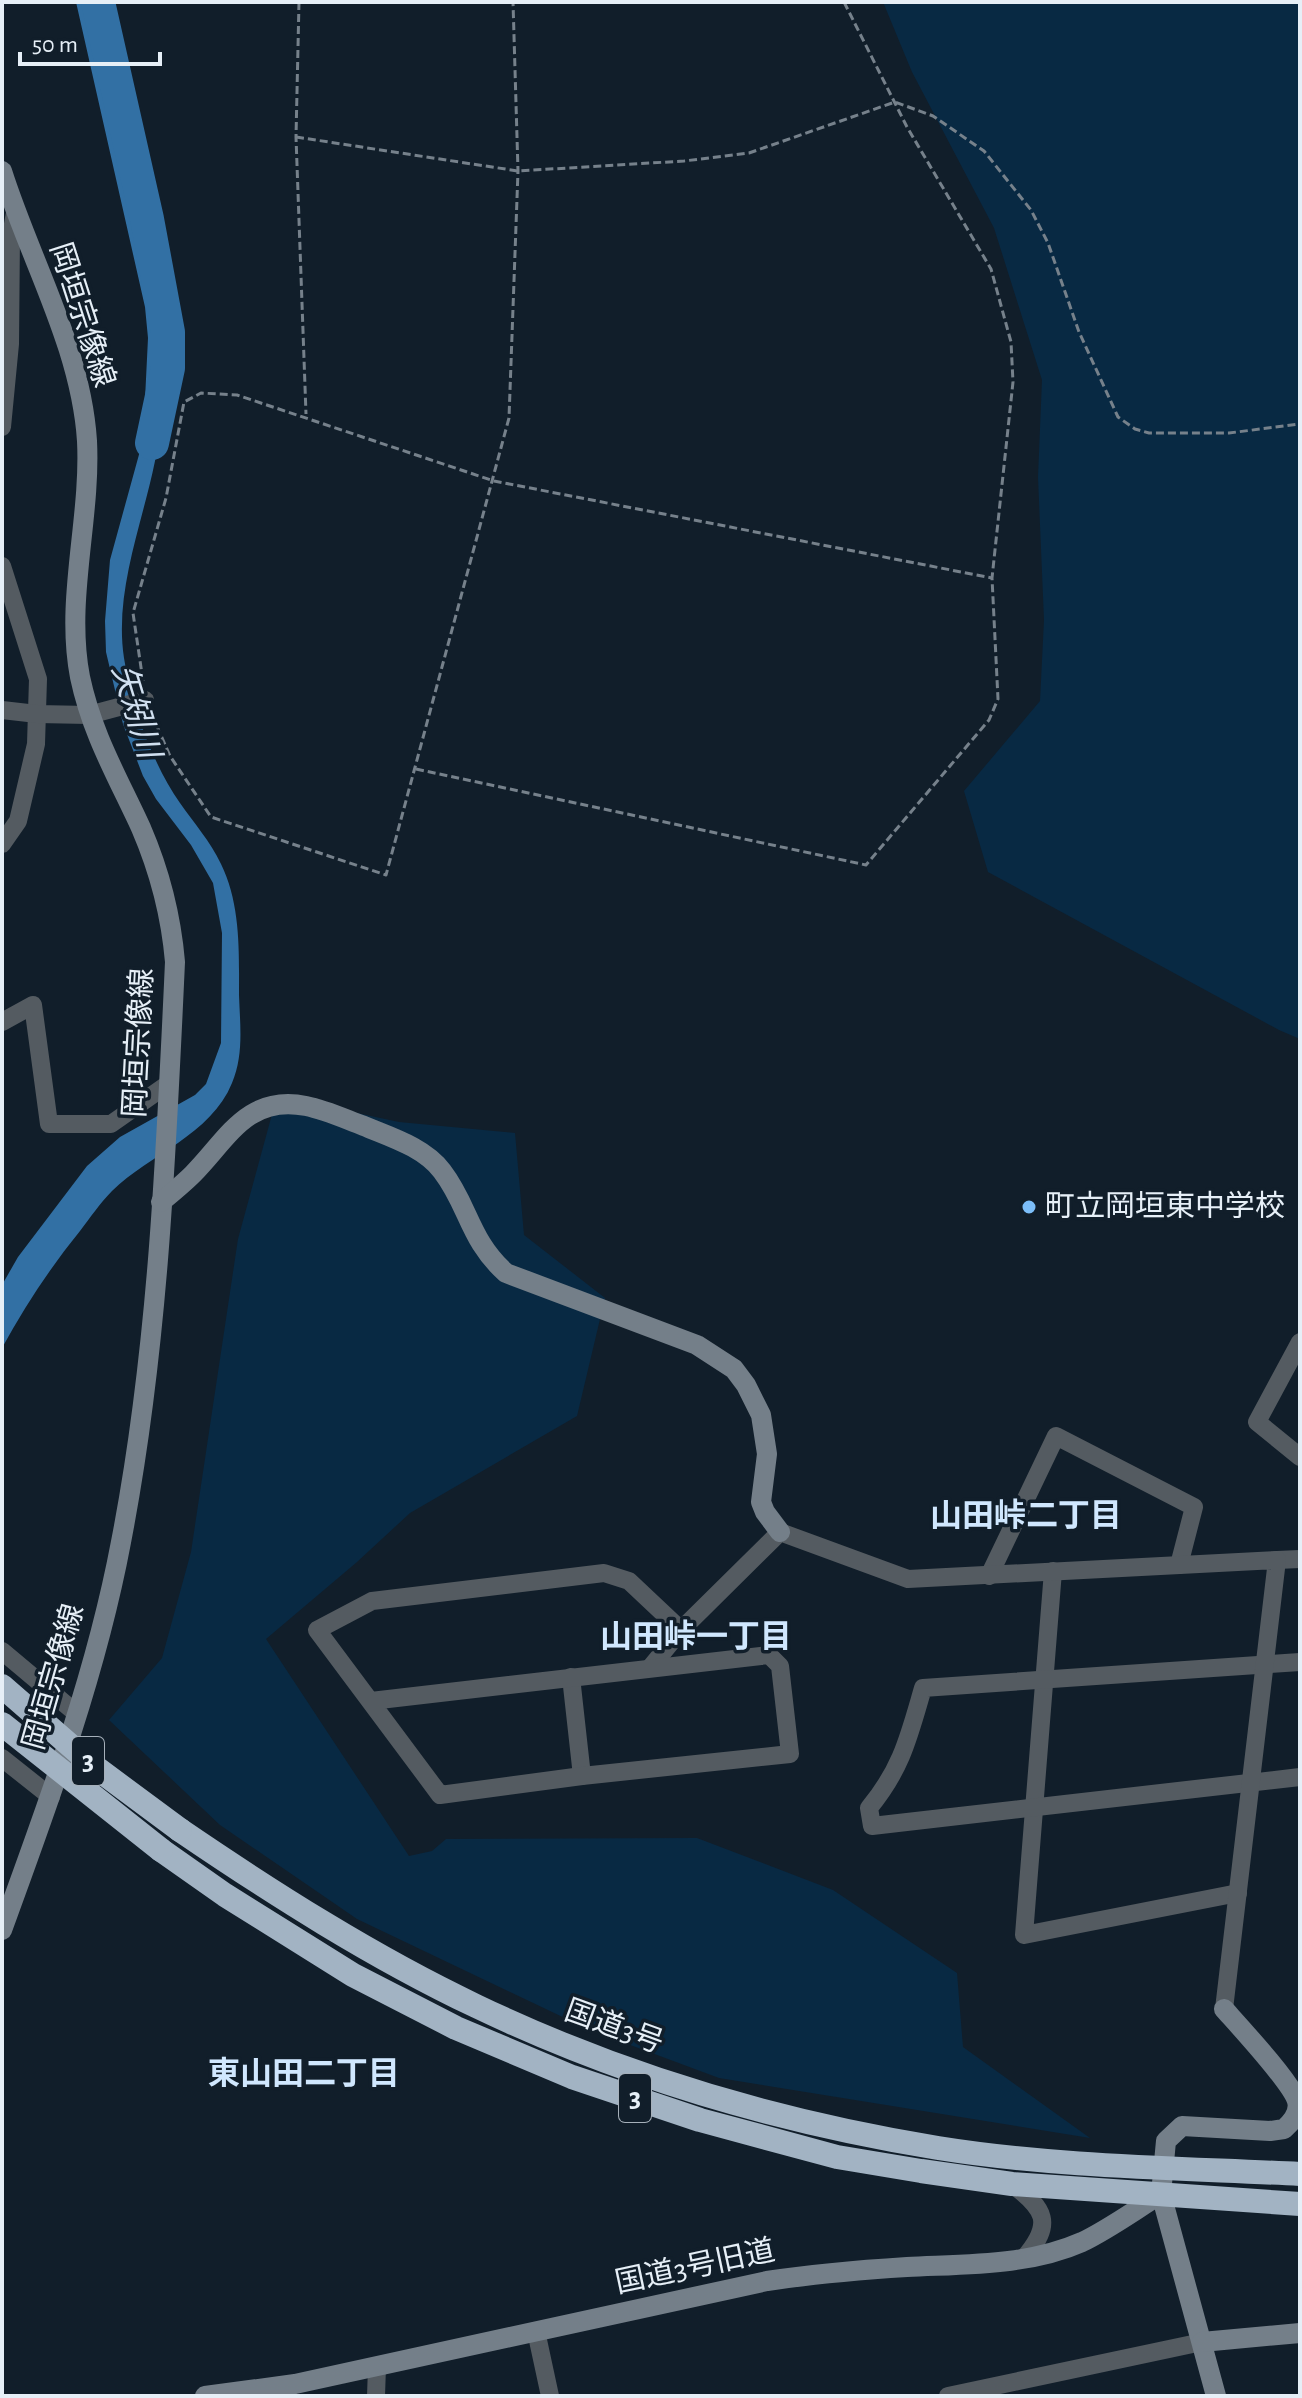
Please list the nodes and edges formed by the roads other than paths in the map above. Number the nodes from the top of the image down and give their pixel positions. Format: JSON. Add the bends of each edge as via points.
{"nodes":[{"id":1,"x":2,"y":171,"type":"edge"},
{"id":2,"x":15,"y":213,"type":"junction"},
{"id":3,"x":2,"y":427,"type":"edge"},
{"id":4,"x":2,"y":566,"type":"edge"},
{"id":5,"x":145,"y":700,"type":"road end"},
{"id":6,"x":2,"y":710,"type":"edge"},
{"id":7,"x":37,"y":714,"type":"junction"},
{"id":8,"x":89,"y":715,"type":"junction"},
{"id":9,"x":2,"y":844,"type":"edge"},
{"id":10,"x":2,"y":1022,"type":"edge"},
{"id":11,"x":168,"y":1090,"type":"junction"},
{"id":12,"x":161,"y":1202,"type":"junction"},
{"id":13,"x":1300,"y":1342,"type":"edge"},
{"id":14,"x":1300,"y":1457,"type":"edge"},
{"id":15,"x":780,"y":1532,"type":"junction"},
{"id":16,"x":1300,"y":1559,"type":"edge"},
{"id":17,"x":1277,"y":1560,"type":"junction"},
{"id":18,"x":1179,"y":1565,"type":"junction"},
{"id":19,"x":1053,"y":1571,"type":"junction"},
{"id":20,"x":989,"y":1576,"type":"junction"},
{"id":21,"x":681,"y":1630,"type":"junction"},
{"id":22,"x":2,"y":1651,"type":"edge"},
{"id":23,"x":1300,"y":1662,"type":"edge"},
{"id":24,"x":1265,"y":1664,"type":"junction"},
{"id":25,"x":650,"y":1668,"type":"junction"},
{"id":26,"x":571,"y":1677,"type":"junction"},
{"id":27,"x":1044,"y":1679,"type":"junction"},
{"id":28,"x":2,"y":1686,"type":"edge"},
{"id":29,"x":371,"y":1701,"type":"junction"},
{"id":30,"x":76,"y":1713,"type":"junction"},
{"id":31,"x":2,"y":1724,"type":"edge"},
{"id":32,"x":2,"y":1758,"type":"edge"},
{"id":33,"x":582,"y":1776,"type":"junction"},
{"id":34,"x":1300,"y":1777,"type":"edge"},
{"id":35,"x":1250,"y":1784,"type":"junction"},
{"id":36,"x":51,"y":1797,"type":"junction"},
{"id":37,"x":1033,"y":1809,"type":"junction"},
{"id":38,"x":1238,"y":1893,"type":"junction"},
{"id":39,"x":2,"y":1930,"type":"edge"},
{"id":40,"x":1224,"y":2009,"type":"joint"},
{"id":41,"x":1163,"y":2167,"type":"junction"},
{"id":42,"x":1300,"y":2174,"type":"edge"},
{"id":43,"x":1012,"y":2184,"type":"junction"},
{"id":44,"x":1161,"y":2194,"type":"junction"},
{"id":45,"x":1300,"y":2204,"type":"edge"},
{"id":46,"x":1024,"y":2258,"type":"junction"},
{"id":47,"x":536,"y":2331,"type":"junction"},
{"id":48,"x":1300,"y":2333,"type":"edge"},
{"id":49,"x":1202,"y":2342,"type":"junction"},
{"id":50,"x":377,"y":2367,"type":"junction"},
{"id":51,"x":205,"y":2396,"type":"edge"},
{"id":52,"x":376,"y":2396,"type":"edge"},
{"id":53,"x":550,"y":2396,"type":"edge"},
{"id":54,"x":948,"y":2396,"type":"edge"},
{"id":55,"x":1216,"y":2396,"type":"edge"}],
"edges":[{"from":1,"to":2,"type":"street","name":"岡垣宗像線"},
{"from":2,"to":3,"type":"street"},
{"from":2,"to":8,"type":"street","name":"岡垣宗像線","via":[[56,315],[77,380],[85,428],[76,642]]},
{"from":4,"to":7,"type":"street","via":[[38,679]]},
{"from":5,"to":8,"type":"street"},
{"from":6,"to":7,"type":"street"},
{"from":7,"to":8,"type":"street"},
{"from":7,"to":9,"type":"street","via":[[36,744],[18,821]]},
{"from":8,"to":11,"type":"street","name":"岡垣宗像線","via":[[141,830],[169,911],[175,962]]},
{"from":10,"to":11,"type":"street","via":[[33,1005],[49,1124],[111,1124]]},
{"from":11,"to":12,"type":"street","name":"岡垣宗像線"},
{"from":12,"to":15,"type":"street","via":[[236,1124],[271,1107],[304,1105],[417,1149],[451,1183],[488,1257],[506,1273],[697,1345],[734,1369],[761,1415],[767,1454],[761,1502]]},
{"from":12,"to":30,"type":"street","name":"岡垣宗像線","via":[[156,1295],[121,1543]]},
{"from":13,"to":14,"type":"street","via":[[1257,1422]]},
{"from":15,"to":20,"type":"street","via":[[908,1579]]},
{"from":15,"to":21,"type":"street"},
{"from":16,"to":17,"type":"street"},
{"from":17,"to":18,"type":"street"},
{"from":17,"to":24,"type":"street"},
{"from":18,"to":19,"type":"street"},
{"from":18,"to":20,"type":"street","via":[[1194,1507],[1056,1436]]},
{"from":19,"to":20,"type":"street"},
{"from":19,"to":27,"type":"street"},
{"from":21,"to":25,"type":"street"},
{"from":21,"to":29,"type":"street","via":[[629,1581],[604,1573],[372,1601],[317,1630]]},
{"from":22,"to":30,"type":"street"},
{"from":23,"to":24,"type":"street"},
{"from":24,"to":27,"type":"street"},
{"from":24,"to":35,"type":"street"},
{"from":25,"to":26,"type":"street"},
{"from":25,"to":33,"type":"street","via":[[769,1655],[780,1666],[790,1754]]},
{"from":26,"to":29,"type":"street"},
{"from":26,"to":33,"type":"street"},
{"from":27,"to":37,"type":"street"},
{"from":27,"to":37,"type":"street","via":[[923,1688],[904,1755],[869,1808],[872,1826]]},
{"from":28,"to":41,"type":"highway","name":"国道3号","number":"3","bridge":true,"via":[[95,1767],[286,1899],[476,2006],[576,2049],[716,2098],[823,2126],[1022,2159]]},
{"from":29,"to":33,"type":"street","via":[[440,1795]]},
{"from":30,"to":36,"type":"street","name":"岡垣宗像線"},
{"from":31,"to":43,"type":"highway","name":"国道3号","number":"3","bridge":true,"via":[[225,1895],[353,1975],[456,2028],[572,2077],[700,2120],[837,2157]]},
{"from":32,"to":36,"type":"street"},
{"from":34,"to":35,"type":"street"},
{"from":35,"to":37,"type":"street"},
{"from":35,"to":38,"type":"street"},
{"from":36,"to":39,"type":"street","name":"岡垣宗像線"},
{"from":37,"to":38,"type":"street","via":[[1024,1935]]},
{"from":38,"to":40,"type":"street"},
{"from":40,"to":41,"type":"street","via":[[1278,2074],[1297,2102],[1296,2115],[1284,2129],[1270,2131],[1182,2126],[1166,2141]]},
{"from":41,"to":42,"type":"highway","name":"国道3号","number":"3"},
{"from":41,"to":44,"type":"street"},
{"from":43,"to":44,"type":"highway","name":"国道3号","number":"3"},
{"from":43,"to":46,"type":"street","via":[[1034,2200],[1043,2215],[1037,2243]]},
{"from":44,"to":45,"type":"highway","name":"国道3号","number":"3"},
{"from":44,"to":46,"type":"street","name":"国道3号旧道","via":[[1082,2242]]},
{"from":44,"to":49,"type":"street"},
{"from":46,"to":47,"type":"street","name":"国道3号旧道","via":[[808,2275]]},
{"from":47,"to":50,"type":"street","name":"国道3号旧道"},
{"from":47,"to":53,"type":"street"},
{"from":48,"to":49,"type":"street"},
{"from":49,"to":54,"type":"street"},
{"from":49,"to":55,"type":"street"},
{"from":50,"to":51,"type":"street","name":"国道3号旧道"},
{"from":50,"to":52,"type":"street"}]}
